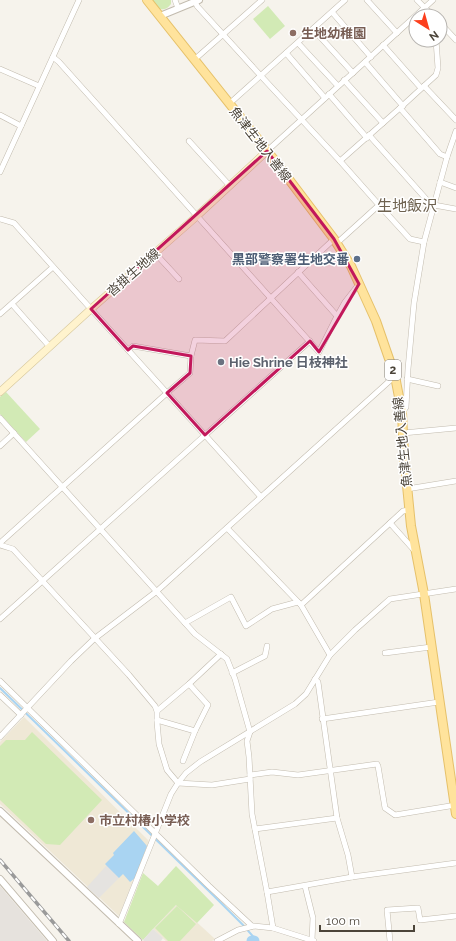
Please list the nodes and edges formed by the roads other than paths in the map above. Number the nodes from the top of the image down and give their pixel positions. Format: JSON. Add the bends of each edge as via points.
{"nodes":[{"id":1,"x":79,"y":0,"type":"edge"},
{"id":2,"x":146,"y":0,"type":"edge"},
{"id":3,"x":175,"y":0,"type":"edge"},
{"id":4,"x":262,"y":0,"type":"edge"},
{"id":5,"x":345,"y":0,"type":"edge"},
{"id":6,"x":367,"y":0,"type":"edge"},
{"id":7,"x":417,"y":0,"type":"edge"},
{"id":8,"x":432,"y":0,"type":"edge"},
{"id":9,"x":197,"y":1,"type":"edge"},
{"id":10,"x":424,"y":7,"type":"junction"},
{"id":11,"x":178,"y":8,"type":"junction"},
{"id":12,"x":332,"y":12,"type":"junction"},
{"id":13,"x":160,"y":16,"type":"junction"},
{"id":14,"x":313,"y":29,"type":"junction"},
{"id":15,"x":448,"y":32,"type":"edge"},
{"id":16,"x":397,"y":33,"type":"junction"},
{"id":17,"x":223,"y":35,"type":"junction"},
{"id":18,"x":456,"y":40,"type":"edge"},
{"id":19,"x":298,"y":43,"type":"junction"},
{"id":20,"x":383,"y":45,"type":"junction"},
{"id":21,"x":437,"y":48,"type":"edge"},
{"id":22,"x":286,"y":53,"type":"junction"},
{"id":23,"x":371,"y":56,"type":"junction"},
{"id":24,"x":53,"y":57,"type":"junction"},
{"id":25,"x":194,"y":60,"type":"junction"},
{"id":26,"x":365,"y":62,"type":"junction"},
{"id":27,"x":0,"y":69,"type":"edge"},
{"id":28,"x":353,"y":72,"type":"junction"},
{"id":29,"x":260,"y":76,"type":"junction"},
{"id":30,"x":344,"y":80,"type":"junction"},
{"id":31,"x":39,"y":86,"type":"junction"},
{"id":32,"x":338,"y":86,"type":"junction"},
{"id":33,"x":423,"y":87,"type":"junction"},
{"id":34,"x":327,"y":96,"type":"junction"},
{"id":35,"x":229,"y":104,"type":"junction"},
{"id":36,"x":401,"y":107,"type":"junction"},
{"id":37,"x":0,"y":116,"type":"edge"},
{"id":38,"x":301,"y":120,"type":"junction"},
{"id":39,"x":456,"y":120,"type":"edge"},
{"id":40,"x":383,"y":124,"type":"junction"},
{"id":41,"x":21,"y":126,"type":"junction"},
{"id":42,"x":456,"y":133,"type":"edge"},
{"id":43,"x":368,"y":136,"type":"junction"},
{"id":44,"x":189,"y":141,"type":"dead end"},
{"id":45,"x":267,"y":151,"type":"junction"},
{"id":46,"x":447,"y":157,"type":"junction"},
{"id":47,"x":340,"y":161,"type":"junction"},
{"id":48,"x":0,"y":172,"type":"edge"},
{"id":49,"x":440,"y":182,"type":"junction"},
{"id":50,"x":230,"y":186,"type":"junction"},
{"id":51,"x":456,"y":188,"type":"edge"},
{"id":52,"x":434,"y":204,"type":"junction"},
{"id":53,"x":379,"y":205,"type":"junction"},
{"id":54,"x":456,"y":209,"type":"edge"},
{"id":55,"x":197,"y":216,"type":"junction"},
{"id":56,"x":0,"y":219,"type":"edge"},
{"id":57,"x":336,"y":241,"type":"junction"},
{"id":58,"x":424,"y":242,"type":"junction"},
{"id":59,"x":155,"y":253,"type":"junction"},
{"id":60,"x":53,"y":267,"type":"junction"},
{"id":61,"x":298,"y":272,"type":"junction"},
{"id":62,"x":179,"y":279,"type":"dead end"},
{"id":63,"x":359,"y":284,"type":"junction"},
{"id":64,"x":271,"y":298,"type":"junction"},
{"id":65,"x":12,"y":304,"type":"junction"},
{"id":66,"x":91,"y":309,"type":"junction"},
{"id":67,"x":0,"y":314,"type":"edge"},
{"id":68,"x":337,"y":316,"type":"junction"},
{"id":69,"x":310,"y":341,"type":"junction"},
{"id":70,"x":50,"y":347,"type":"junction"},
{"id":71,"x":128,"y":350,"type":"junction"},
{"id":72,"x":191,"y":356,"type":"junction"},
{"id":73,"x":395,"y":376,"type":"junction"},
{"id":74,"x":408,"y":379,"type":"junction"},
{"id":75,"x":3,"y":384,"type":"edge"},
{"id":76,"x":438,"y":386,"type":"dead end"},
{"id":77,"x":0,"y":392,"type":"edge"},
{"id":78,"x":167,"y":392,"type":"junction"},
{"id":79,"x":402,"y":413,"type":"junction"},
{"id":80,"x":0,"y":418,"type":"edge"},
{"id":81,"x":456,"y":428,"type":"edge"},
{"id":82,"x":403,"y":432,"type":"junction"},
{"id":83,"x":14,"y":433,"type":"junction"},
{"id":84,"x":205,"y":435,"type":"junction"},
{"id":85,"x":0,"y":446,"type":"edge"},
{"id":86,"x":456,"y":481,"type":"edge"},
{"id":87,"x":63,"y":486,"type":"junction"},
{"id":88,"x":407,"y":489,"type":"junction"},
{"id":89,"x":261,"y":497,"type":"junction"},
{"id":90,"x":409,"y":510,"type":"junction"},
{"id":91,"x":390,"y":523,"type":"junction"},
{"id":92,"x":227,"y":528,"type":"junction"},
{"id":93,"x":101,"y":529,"type":"junction"},
{"id":94,"x":0,"y":544,"type":"edge"},
{"id":95,"x":415,"y":551,"type":"junction"},
{"id":96,"x":43,"y":582,"type":"junction"},
{"id":97,"x":456,"y":588,"type":"edge"},
{"id":98,"x":157,"y":591,"type":"junction"},
{"id":99,"x":424,"y":594,"type":"junction"},
{"id":100,"x":300,"y":604,"type":"junction"},
{"id":101,"x":0,"y":619,"type":"edge"},
{"id":102,"x":185,"y":623,"type":"junction"},
{"id":103,"x":94,"y":638,"type":"junction"},
{"id":104,"x":267,"y":646,"type":"dead end"},
{"id":105,"x":431,"y":647,"type":"junction"},
{"id":106,"x":385,"y":653,"type":"dead end"},
{"id":107,"x":221,"y":654,"type":"junction"},
{"id":108,"x":330,"y":656,"type":"junction"},
{"id":109,"x":232,"y":673,"type":"junction"},
{"id":110,"x":315,"y":679,"type":"junction"},
{"id":111,"x":0,"y":681,"type":"edge"},
{"id":112,"x":189,"y":684,"type":"junction"},
{"id":113,"x":0,"y":695,"type":"edge"},
{"id":114,"x":439,"y":702,"type":"junction"},
{"id":115,"x":28,"y":708,"type":"junction"},
{"id":116,"x":157,"y":711,"type":"junction"},
{"id":117,"x":20,"y":715,"type":"junction"},
{"id":118,"x":322,"y":719,"type":"junction"},
{"id":119,"x":157,"y":720,"type":"junction"},
{"id":120,"x":195,"y":731,"type":"junction"},
{"id":121,"x":250,"y":732,"type":"junction"},
{"id":122,"x":0,"y":737,"type":"edge"},
{"id":123,"x":183,"y":760,"type":"dead end"},
{"id":124,"x":330,"y":770,"type":"junction"},
{"id":125,"x":250,"y":777,"type":"junction"},
{"id":126,"x":178,"y":783,"type":"junction"},
{"id":127,"x":455,"y":805,"type":"edge"},
{"id":128,"x":0,"y":811,"type":"edge"},
{"id":129,"x":456,"y":814,"type":"edge"},
{"id":130,"x":337,"y":818,"type":"junction"},
{"id":131,"x":255,"y":829,"type":"junction"},
{"id":132,"x":156,"y":834,"type":"junction"},
{"id":133,"x":456,"y":863,"type":"edge"},
{"id":134,"x":352,"y":878,"type":"junction"},
{"id":135,"x":0,"y":879,"type":"edge"},
{"id":136,"x":305,"y":886,"type":"junction"},
{"id":137,"x":267,"y":892,"type":"junction"},
{"id":138,"x":456,"y":916,"type":"edge"},
{"id":139,"x":119,"y":924,"type":"junction"},
{"id":140,"x":252,"y":926,"type":"junction"},
{"id":141,"x":273,"y":928,"type":"junction"},
{"id":142,"x":53,"y":941,"type":"edge"},
{"id":143,"x":138,"y":941,"type":"edge"},
{"id":144,"x":217,"y":941,"type":"edge"},
{"id":145,"x":313,"y":941,"type":"edge"},
{"id":146,"x":390,"y":941,"type":"edge"}],
"edges":[{"from":1,"to":24,"type":"street"},
{"from":2,"to":13,"type":"main road","name":"魚津生地入善線","number":"2"},
{"from":3,"to":11,"type":"street"},
{"from":4,"to":17,"type":"street"},
{"from":5,"to":12,"type":"street"},
{"from":6,"to":16,"type":"street"},
{"from":7,"to":10,"type":"street"},
{"from":8,"to":10,"type":"street"},
{"from":9,"to":11,"type":"street"},
{"from":9,"to":17,"type":"street","via":[[197,6]]},
{"from":10,"to":16,"type":"street"},
{"from":11,"to":13,"type":"street"},
{"from":12,"to":14,"type":"street"},
{"from":12,"to":23,"type":"street"},
{"from":13,"to":25,"type":"main road","name":"魚津生地入善線","number":"2"},
{"from":14,"to":19,"type":"street"},
{"from":14,"to":28,"type":"street"},
{"from":15,"to":18,"type":"street"},
{"from":16,"to":20,"type":"street"},
{"from":17,"to":25,"type":"street"},
{"from":17,"to":29,"type":"street"},
{"from":19,"to":22,"type":"street"},
{"from":19,"to":32,"type":"street"},
{"from":20,"to":23,"type":"street"},
{"from":20,"to":33,"type":"street"},
{"from":21,"to":33,"type":"street","via":[[436,75]]},
{"from":22,"to":29,"type":"street"},
{"from":22,"to":34,"type":"street"},
{"from":23,"to":26,"type":"street"},
{"from":24,"to":31,"type":"street"},
{"from":24,"to":55,"type":"street"},
{"from":25,"to":35,"type":"main road","name":"魚津生地入善線","number":"2"},
{"from":26,"to":28,"type":"street"},
{"from":26,"to":36,"type":"street"},
{"from":27,"to":31,"type":"street"},
{"from":28,"to":30,"type":"street"},
{"from":29,"to":35,"type":"street"},
{"from":29,"to":38,"type":"street"},
{"from":30,"to":32,"type":"street"},
{"from":30,"to":40,"type":"street"},
{"from":31,"to":41,"type":"street"},
{"from":32,"to":34,"type":"street"},
{"from":33,"to":36,"type":"street"},
{"from":33,"to":39,"type":"street"},
{"from":34,"to":38,"type":"street"},
{"from":34,"to":43,"type":"street"},
{"from":35,"to":45,"type":"main road","name":"魚津生地入善線","number":"2"},
{"from":36,"to":40,"type":"street"},
{"from":36,"to":46,"type":"street","via":[[440,154]]},
{"from":37,"to":41,"type":"street"},
{"from":38,"to":45,"type":"street"},
{"from":38,"to":47,"type":"street"},
{"from":40,"to":43,"type":"street"},
{"from":41,"to":48,"type":"street"},
{"from":42,"to":46,"type":"street"},
{"from":43,"to":47,"type":"street"},
{"from":43,"to":52,"type":"street","via":[[427,200]]},
{"from":44,"to":50,"type":"street"},
{"from":45,"to":50,"type":"main road","name":"沓掛生地線"},
{"from":45,"to":57,"type":"main road","name":"魚津生地入善線","number":"2"},
{"from":46,"to":49,"type":"street"},
{"from":47,"to":53,"type":"street"},
{"from":49,"to":51,"type":"street"},
{"from":49,"to":52,"type":"street"},
{"from":50,"to":55,"type":"main road","name":"沓掛生地線"},
{"from":52,"to":54,"type":"street"},
{"from":52,"to":58,"type":"street"},
{"from":53,"to":57,"type":"street"},
{"from":53,"to":58,"type":"street","via":[[410,239]]},
{"from":55,"to":59,"type":"main road","name":"沓掛生地線"},
{"from":55,"to":64,"type":"street"},
{"from":56,"to":60,"type":"street","via":[[14,223]]},
{"from":57,"to":61,"type":"street"},
{"from":57,"to":63,"type":"main road","name":"魚津生地入善線","number":"2"},
{"from":58,"to":74,"type":"street","via":[[414,303]]},
{"from":59,"to":62,"type":"street"},
{"from":59,"to":66,"type":"main road","name":"沓掛生地線"},
{"from":60,"to":65,"type":"street"},
{"from":60,"to":66,"type":"street"},
{"from":61,"to":64,"type":"street"},
{"from":61,"to":68,"type":"street"},
{"from":63,"to":68,"type":"street"},
{"from":63,"to":73,"type":"main road","name":"魚津生地入善線","number":"2","via":[[376,321]]},
{"from":64,"to":69,"type":"street"},
{"from":64,"to":72,"type":"street","via":[[225,341],[195,340]]},
{"from":65,"to":67,"type":"street"},
{"from":65,"to":70,"type":"street"},
{"from":66,"to":70,"type":"main road","name":"沓掛生地線"},
{"from":66,"to":71,"type":"street"},
{"from":68,"to":69,"type":"street","via":[[319,352]]},
{"from":69,"to":84,"type":"street"},
{"from":70,"to":75,"type":"main road","name":"沓掛生地線"},
{"from":71,"to":72,"type":"street","via":[[133,346]]},
{"from":71,"to":78,"type":"street"},
{"from":72,"to":78,"type":"street","via":[[190,373]]},
{"from":73,"to":79,"type":"main road","name":"魚津生地入善線","number":"2"},
{"from":73,"to":89,"type":"street"},
{"from":74,"to":76,"type":"street"},
{"from":74,"to":79,"type":"street","via":[[406,407]]},
{"from":75,"to":77,"type":"main road","name":"沓掛生地線"},
{"from":78,"to":84,"type":"street"},
{"from":78,"to":87,"type":"street"},
{"from":79,"to":82,"type":"main road","name":"魚津生地入善線","number":"2"},
{"from":80,"to":83,"type":"street"},
{"from":81,"to":82,"type":"street"},
{"from":82,"to":88,"type":"main road","name":"魚津生地入善線","number":"2"},
{"from":83,"to":85,"type":"street"},
{"from":83,"to":87,"type":"street"},
{"from":84,"to":89,"type":"street"},
{"from":84,"to":93,"type":"street"},
{"from":86,"to":88,"type":"street"},
{"from":87,"to":93,"type":"street"},
{"from":87,"to":94,"type":"street"},
{"from":88,"to":90,"type":"main road","name":"魚津生地入善線","number":"2"},
{"from":89,"to":92,"type":"street"},
{"from":90,"to":91,"type":"street","via":[[403,511]]},
{"from":90,"to":95,"type":"main road","name":"魚津生地入善線","number":"2"},
{"from":91,"to":95,"type":"street"},
{"from":91,"to":100,"type":"street"},
{"from":92,"to":98,"type":"street"},
{"from":92,"to":100,"type":"street"},
{"from":93,"to":96,"type":"street"},
{"from":93,"to":98,"type":"street"},
{"from":94,"to":96,"type":"street","via":[[13,549]]},
{"from":95,"to":99,"type":"main road","name":"魚津生地入善線","number":"2"},
{"from":96,"to":101,"type":"street"},
{"from":96,"to":103,"type":"street"},
{"from":97,"to":99,"type":"street"},
{"from":98,"to":102,"type":"street"},
{"from":98,"to":103,"type":"street"},
{"from":99,"to":105,"type":"main road","name":"魚津生地入善線","number":"2"},
{"from":99,"to":108,"type":"street","via":[[390,599]]},
{"from":100,"to":102,"type":"street","via":[[272,609],[246,626],[231,597]]},
{"from":100,"to":108,"type":"street"},
{"from":102,"to":107,"type":"street"},
{"from":103,"to":115,"type":"street"},
{"from":103,"to":116,"type":"street","via":[[129,675]]},
{"from":104,"to":109,"type":"street","via":[[265,656]]},
{"from":105,"to":106,"type":"street"},
{"from":105,"to":114,"type":"main road","name":"魚津生地入善線","number":"2"},
{"from":107,"to":109,"type":"street","via":[[227,658]]},
{"from":107,"to":112,"type":"street"},
{"from":108,"to":110,"type":"street"},
{"from":109,"to":121,"type":"street"},
{"from":110,"to":118,"type":"street","via":[[318,682]]},
{"from":110,"to":121,"type":"street","via":[[306,694],[295,704]]},
{"from":111,"to":115,"type":"street"},
{"from":112,"to":116,"type":"street"},
{"from":112,"to":120,"type":"street","via":[[208,705]]},
{"from":113,"to":117,"type":"street"},
{"from":114,"to":118,"type":"street"},
{"from":114,"to":127,"type":"main road","name":"魚津生地入善線","number":"2"},
{"from":115,"to":117,"type":"street"},
{"from":115,"to":132,"type":"street"},
{"from":116,"to":119,"type":"street"},
{"from":117,"to":122,"type":"street"},
{"from":118,"to":124,"type":"street"},
{"from":119,"to":120,"type":"street"},
{"from":119,"to":126,"type":"street","via":[[159,744],[167,770]]},
{"from":120,"to":123,"type":"street"},
{"from":121,"to":125,"type":"street","via":[[247,741]]},
{"from":121,"to":126,"type":"street","via":[[200,762]]},
{"from":124,"to":125,"type":"street","via":[[298,775],[272,772]]},
{"from":124,"to":127,"type":"street","via":[[376,764],[385,808],[395,815]]},
{"from":124,"to":130,"type":"street"},
{"from":125,"to":126,"type":"street","via":[[212,785]]},
{"from":125,"to":131,"type":"street"},
{"from":126,"to":132,"type":"street","via":[[171,794]]},
{"from":127,"to":129,"type":"main road","name":"魚津生地入善線","number":"2"},
{"from":128,"to":139,"type":"street"},
{"from":130,"to":131,"type":"street"},
{"from":130,"to":134,"type":"street"},
{"from":131,"to":137,"type":"street"},
{"from":132,"to":139,"type":"street"},
{"from":132,"to":140,"type":"street"},
{"from":133,"to":134,"type":"street"},
{"from":134,"to":136,"type":"street"},
{"from":135,"to":142,"type":"street"},
{"from":136,"to":137,"type":"street"},
{"from":136,"to":145,"type":"street","via":[[313,918]]},
{"from":137,"to":141,"type":"street"},
{"from":138,"to":146,"type":"street","via":[[420,920],[418,908],[387,910]]},
{"from":139,"to":143,"type":"street"},
{"from":140,"to":141,"type":"street"},
{"from":140,"to":144,"type":"street"},
{"from":141,"to":145,"type":"street"}]}
